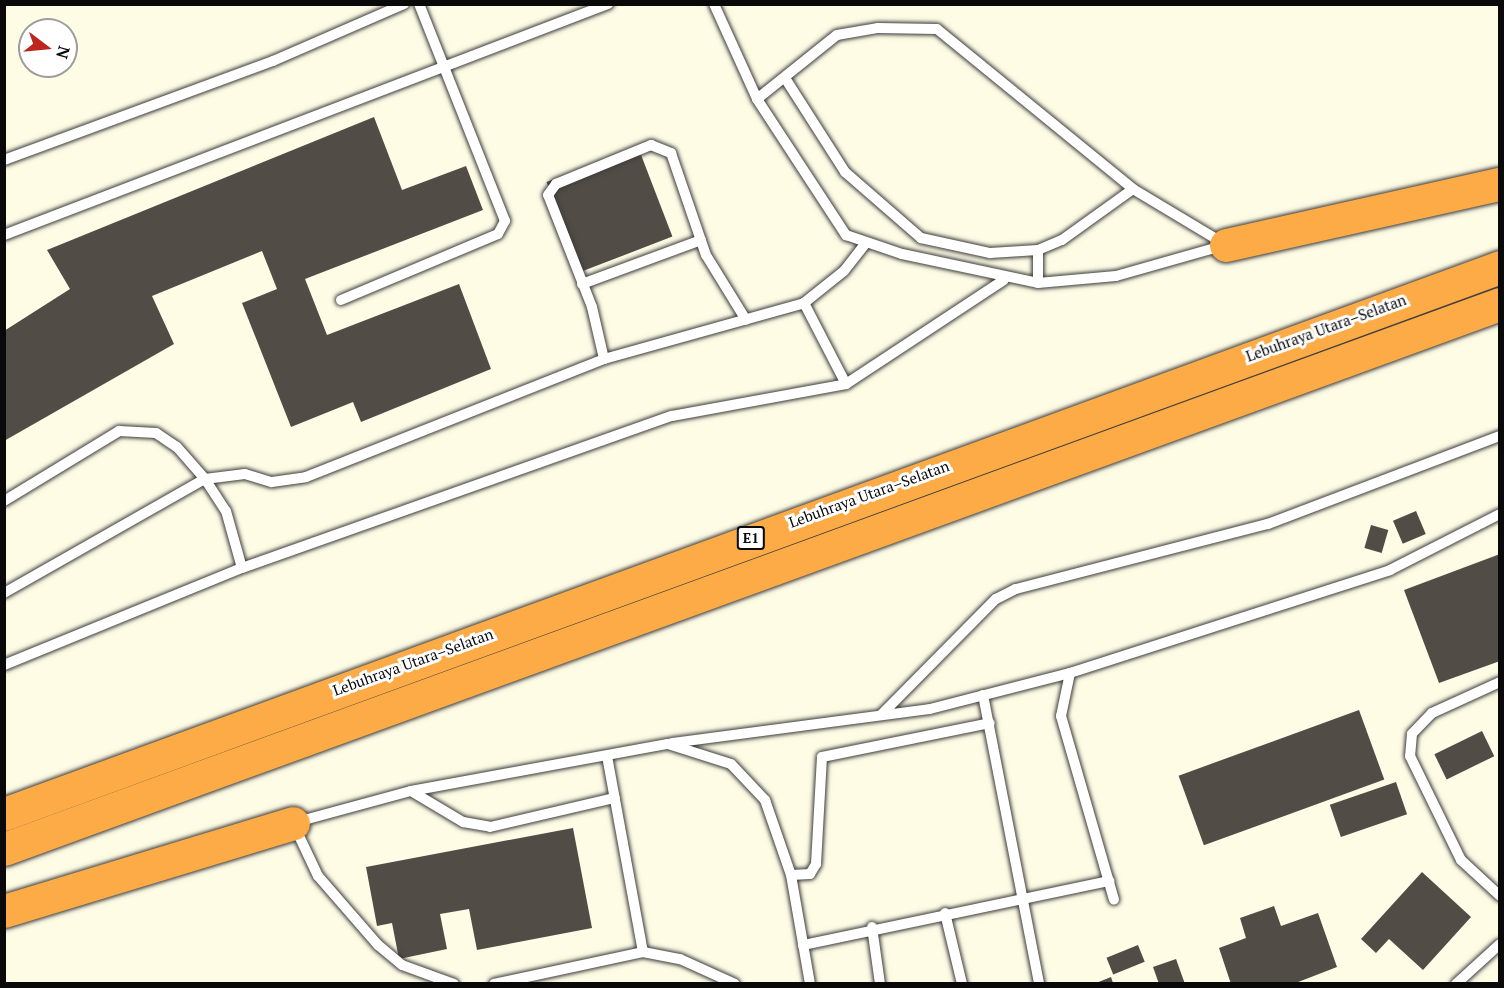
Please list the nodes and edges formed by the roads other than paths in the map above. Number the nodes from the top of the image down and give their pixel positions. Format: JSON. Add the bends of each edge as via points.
{"nodes":[{"id":1,"x":404,"y":4,"type":"edge"},
{"id":2,"x":419,"y":4,"type":"edge"},
{"id":3,"x":608,"y":4,"type":"edge"},
{"id":4,"x":714,"y":4,"type":"edge"},
{"id":5,"x":445,"y":69,"type":"junction"},
{"id":6,"x":785,"y":78,"type":"junction"},
{"id":7,"x":757,"y":99,"type":"junction"},
{"id":8,"x":4,"y":160,"type":"edge"},
{"id":9,"x":1500,"y":184,"type":"edge"},
{"id":10,"x":1133,"y":189,"type":"junction"},
{"id":11,"x":4,"y":235,"type":"edge"},
{"id":12,"x":701,"y":240,"type":"junction"},
{"id":13,"x":866,"y":243,"type":"junction"},
{"id":14,"x":1226,"y":245,"type":"junction"},
{"id":15,"x":1038,"y":250,"type":"junction"},
{"id":16,"x":1500,"y":267,"type":"edge"},
{"id":17,"x":1004,"y":280,"type":"junction"},
{"id":18,"x":1038,"y":283,"type":"junction"},
{"id":19,"x":582,"y":284,"type":"junction"},
{"id":20,"x":341,"y":300,"type":"dead end"},
{"id":21,"x":804,"y":303,"type":"junction"},
{"id":22,"x":1500,"y":304,"type":"edge"},
{"id":23,"x":746,"y":320,"type":"junction"},
{"id":24,"x":604,"y":359,"type":"junction"},
{"id":25,"x":846,"y":384,"type":"junction"},
{"id":26,"x":1500,"y":436,"type":"edge"},
{"id":27,"x":205,"y":479,"type":"junction"},
{"id":28,"x":4,"y":501,"type":"edge"},
{"id":29,"x":1500,"y":514,"type":"edge"},
{"id":30,"x":242,"y":568,"type":"junction"},
{"id":31,"x":4,"y":593,"type":"edge"},
{"id":32,"x":4,"y":665,"type":"edge"},
{"id":33,"x":1070,"y":673,"type":"junction"},
{"id":34,"x":1500,"y":682,"type":"edge"},
{"id":35,"x":983,"y":695,"type":"junction"},
{"id":36,"x":882,"y":714,"type":"junction"},
{"id":37,"x":990,"y":723,"type":"junction"},
{"id":38,"x":668,"y":744,"type":"junction"},
{"id":39,"x":607,"y":756,"type":"junction"},
{"id":40,"x":411,"y":791,"type":"junction"},
{"id":41,"x":615,"y":798,"type":"junction"},
{"id":42,"x":4,"y":814,"type":"edge"},
{"id":43,"x":293,"y":823,"type":"junction"},
{"id":44,"x":4,"y":849,"type":"edge"},
{"id":45,"x":791,"y":875,"type":"junction"},
{"id":46,"x":1109,"y":881,"type":"junction"},
{"id":47,"x":1500,"y":896,"type":"edge"},
{"id":48,"x":1020,"y":899,"type":"junction"},
{"id":49,"x":1114,"y":900,"type":"dead end"},
{"id":50,"x":4,"y":911,"type":"edge"},
{"id":51,"x":945,"y":913,"type":"junction"},
{"id":52,"x":872,"y":927,"type":"junction"},
{"id":53,"x":1500,"y":944,"type":"edge"},
{"id":54,"x":803,"y":945,"type":"junction"},
{"id":55,"x":643,"y":952,"type":"junction"},
{"id":56,"x":454,"y":984,"type":"edge"},
{"id":57,"x":494,"y":984,"type":"edge"},
{"id":58,"x":735,"y":984,"type":"edge"},
{"id":59,"x":810,"y":984,"type":"edge"},
{"id":60,"x":880,"y":984,"type":"edge"},
{"id":61,"x":962,"y":984,"type":"edge"},
{"id":62,"x":1039,"y":984,"type":"edge"},
{"id":63,"x":1456,"y":984,"type":"edge"}],
"edges":[{"from":1,"to":8,"type":"lane","via":[[273,61]]},
{"from":2,"to":5,"type":"lane"},
{"from":3,"to":5,"type":"lane"},
{"from":4,"to":7,"type":"lane"},
{"from":5,"to":11,"type":"lane"},
{"from":5,"to":20,"type":"lane","via":[[505,221],[498,234]]},
{"from":6,"to":7,"type":"lane"},
{"from":6,"to":10,"type":"lane","via":[[837,35],[878,28],[937,29]]},
{"from":6,"to":15,"type":"lane","via":[[845,172],[921,238],[990,253]]},
{"from":7,"to":13,"type":"lane","via":[[832,218],[846,235]]},
{"from":9,"to":14,"type":"highway"},
{"from":10,"to":14,"type":"lane"},
{"from":10,"to":15,"type":"lane","via":[[1062,240]]},
{"from":12,"to":19,"type":"lane"},
{"from":12,"to":19,"type":"lane","via":[[670,153],[651,145],[556,184],[548,195]]},
{"from":12,"to":23,"type":"lane"},
{"from":13,"to":17,"type":"lane"},
{"from":13,"to":21,"type":"lane","via":[[844,271]]},
{"from":14,"to":18,"type":"lane","via":[[1116,276]]},
{"from":15,"to":18,"type":"lane"},
{"from":16,"to":42,"type":"highway","name":"Lebuhraya Utara–Selatan","number":"E1"},
{"from":17,"to":18,"type":"lane"},
{"from":17,"to":25,"type":"lane"},
{"from":19,"to":24,"type":"lane"},
{"from":21,"to":23,"type":"lane"},
{"from":21,"to":25,"type":"lane"},
{"from":22,"to":44,"type":"highway","number":"E1"},
{"from":23,"to":24,"type":"lane"},
{"from":24,"to":27,"type":"lane","via":[[306,477],[272,482],[245,474]]},
{"from":25,"to":30,"type":"lane","via":[[672,416]]},
{"from":26,"to":36,"type":"lane","via":[[1268,524],[1016,589],[996,599]]},
{"from":27,"to":28,"type":"lane","via":[[177,447],[156,433],[119,431]]},
{"from":27,"to":30,"type":"lane","via":[[226,511]]},
{"from":27,"to":31,"type":"lane"},
{"from":29,"to":33,"type":"lane","via":[[1389,570]]},
{"from":30,"to":32,"type":"lane"},
{"from":33,"to":35,"type":"lane"},
{"from":33,"to":46,"type":"lane","via":[[1061,716]]},
{"from":34,"to":47,"type":"lane","via":[[1432,713],[1412,734],[1410,756],[1461,860]]},
{"from":35,"to":36,"type":"lane"},
{"from":35,"to":37,"type":"lane"},
{"from":36,"to":38,"type":"lane"},
{"from":37,"to":45,"type":"lane","via":[[822,757],[816,864],[810,874]]},
{"from":37,"to":48,"type":"lane"},
{"from":38,"to":39,"type":"lane"},
{"from":38,"to":45,"type":"lane","via":[[731,764],[751,785],[765,800]]},
{"from":39,"to":40,"type":"lane"},
{"from":39,"to":41,"type":"lane"},
{"from":40,"to":41,"type":"lane","via":[[463,822],[490,827]]},
{"from":40,"to":43,"type":"lane"},
{"from":41,"to":55,"type":"lane"},
{"from":43,"to":50,"type":"highway"},
{"from":43,"to":56,"type":"lane","via":[[318,876],[378,945],[402,965]]},
{"from":45,"to":54,"type":"lane"},
{"from":46,"to":48,"type":"lane"},
{"from":46,"to":49,"type":"lane"},
{"from":48,"to":51,"type":"lane"},
{"from":48,"to":62,"type":"lane"},
{"from":51,"to":52,"type":"lane"},
{"from":51,"to":61,"type":"lane"},
{"from":52,"to":54,"type":"lane"},
{"from":52,"to":60,"type":"lane"},
{"from":53,"to":63,"type":"lane"},
{"from":54,"to":59,"type":"lane"},
{"from":55,"to":57,"type":"lane"},
{"from":55,"to":58,"type":"lane","via":[[680,959]]}]}
